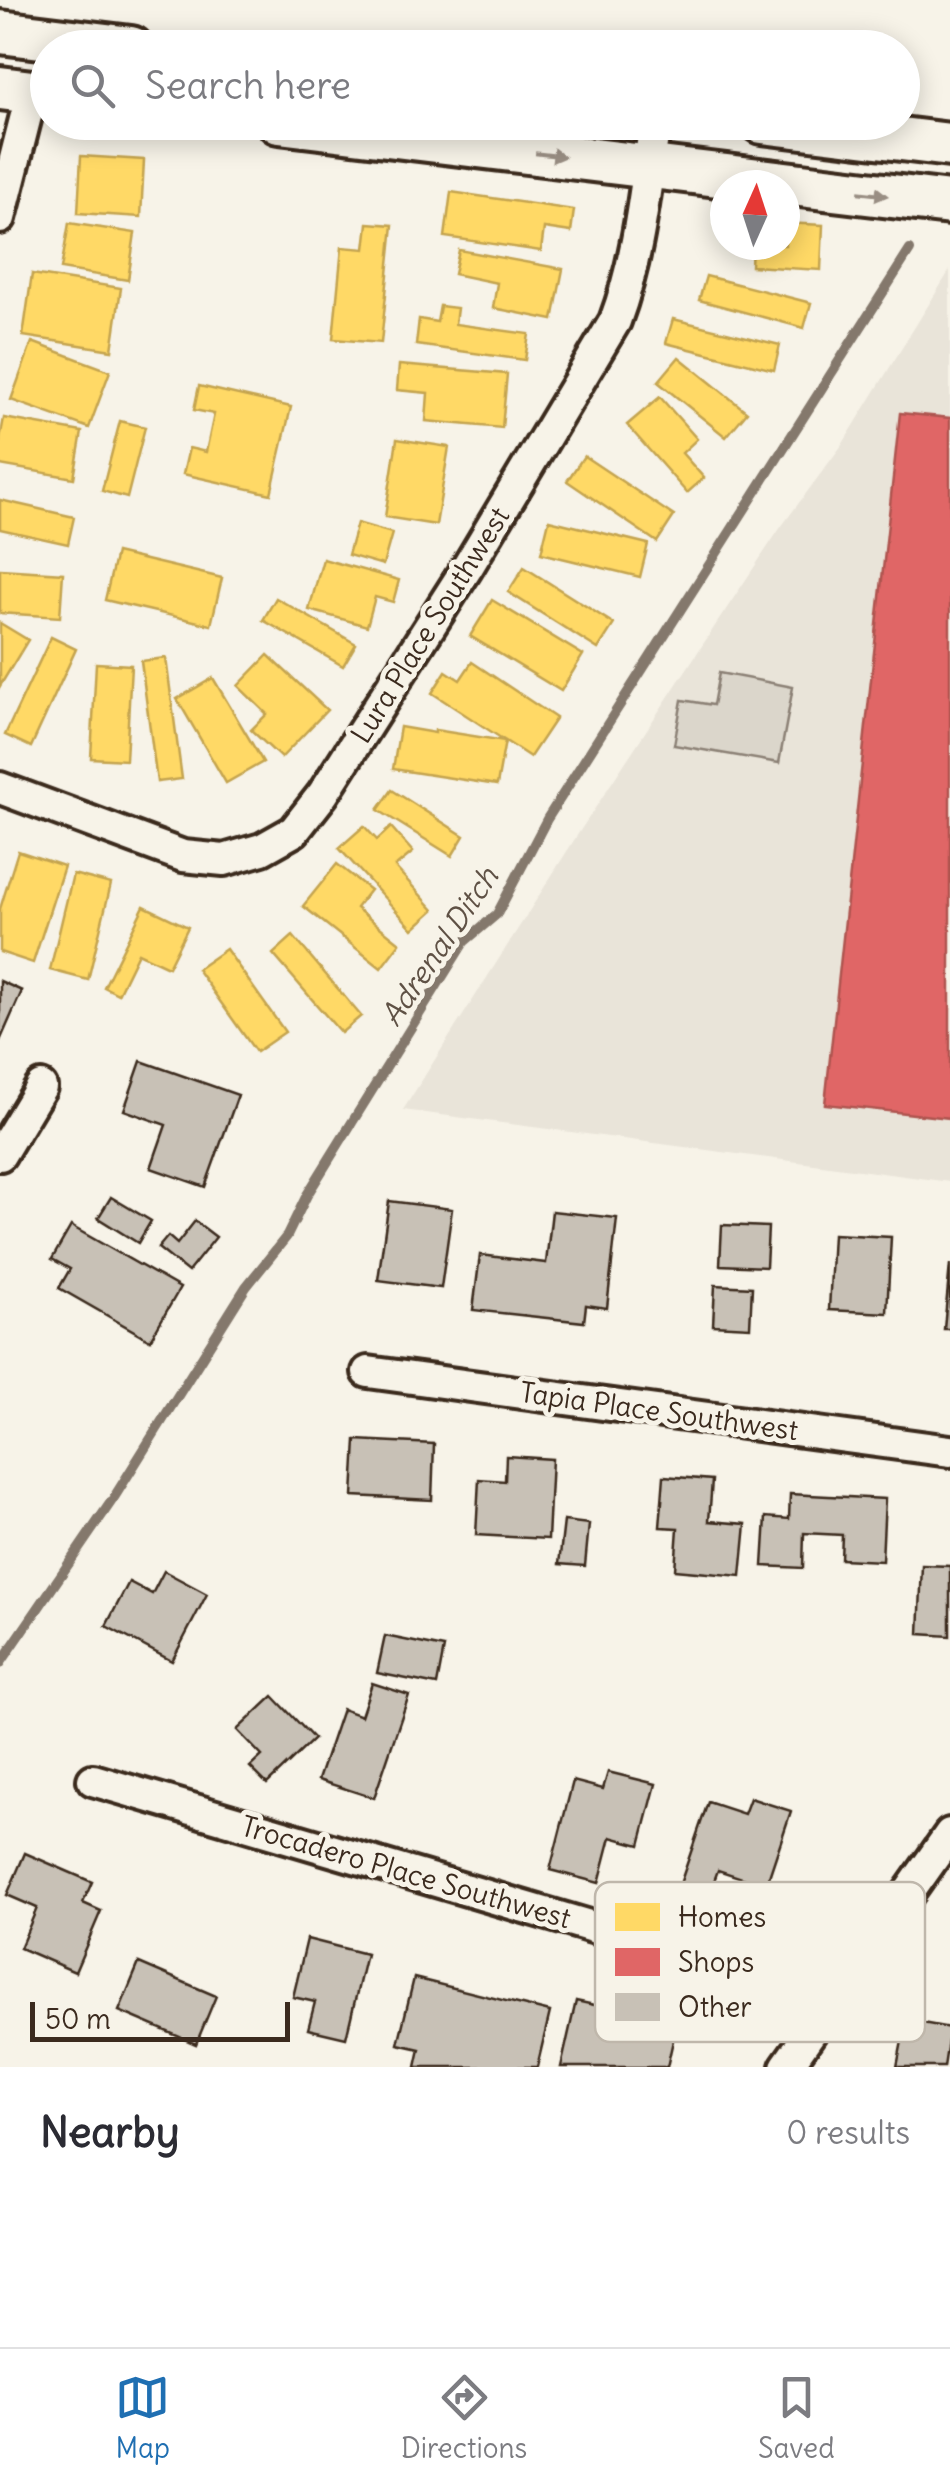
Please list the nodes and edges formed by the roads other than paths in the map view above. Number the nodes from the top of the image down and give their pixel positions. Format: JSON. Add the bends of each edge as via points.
{"nodes":[{"id":1,"x":0,"y":32,"type":"edge"},
{"id":2,"x":30,"y":36,"type":"edge"},
{"id":3,"x":27,"y":92,"type":"edge"},
{"id":4,"x":423,"y":140,"type":"edge"},
{"id":5,"x":653,"y":140,"type":"edge"},
{"id":6,"x":909,"y":140,"type":"edge"},
{"id":7,"x":950,"y":145,"type":"edge"},
{"id":8,"x":648,"y":168,"type":"junction"},
{"id":9,"x":950,"y":203,"type":"edge"},
{"id":10,"x":0,"y":218,"type":"edge"},
{"id":11,"x":0,"y":788,"type":"edge"},
{"id":12,"x":40,"y":1087,"type":"dead end"},
{"id":13,"x":0,"y":1155,"type":"edge"},
{"id":14,"x":368,"y":1372,"type":"dead end"},
{"id":15,"x":950,"y":1450,"type":"edge"},
{"id":16,"x":93,"y":1780,"type":"dead end"},
{"id":17,"x":950,"y":1834,"type":"edge"},
{"id":18,"x":916,"y":1882,"type":"edge"},
{"id":19,"x":595,"y":1928,"type":"edge"},
{"id":20,"x":803,"y":2042,"type":"edge"},
{"id":21,"x":786,"y":2067,"type":"edge"}],
"edges":[{"from":1,"to":2,"type":"main road"},
{"from":3,"to":10,"type":"street"},
{"from":4,"to":8,"type":"main road","one_way":true},
{"from":5,"to":8,"type":"street","name":"Lura Place Southwest"},
{"from":6,"to":7,"type":"main road"},
{"from":8,"to":9,"type":"main road","one_way":true},
{"from":8,"to":11,"type":"street","name":"Lura Place Southwest","via":[[636,256],[615,321],[467,568],[294,831],[224,860],[183,856]]},
{"from":12,"to":13,"type":"street"},
{"from":14,"to":15,"type":"street","name":"Tapia Place Southwest"},
{"from":16,"to":19,"type":"street","name":"Trocadero Place Southwest"},
{"from":17,"to":18,"type":"street"},
{"from":20,"to":21,"type":"street"}]}
